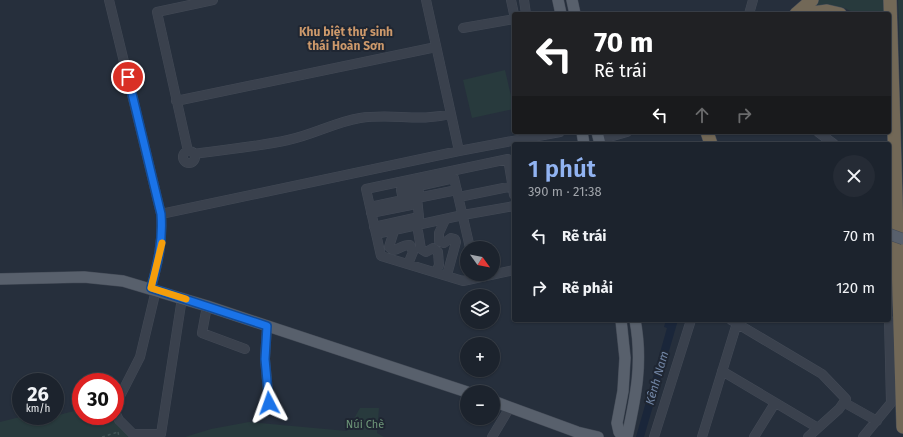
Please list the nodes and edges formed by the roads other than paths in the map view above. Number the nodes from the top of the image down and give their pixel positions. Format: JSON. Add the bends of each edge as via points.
{"nodes":[{"id":1,"x":109,"y":0,"type":"edge"},
{"id":2,"x":213,"y":0,"type":"edge"},
{"id":3,"x":426,"y":0,"type":"edge"},
{"id":4,"x":511,"y":0,"type":"edge"},
{"id":5,"x":524,"y":0,"type":"edge"},
{"id":6,"x":558,"y":0,"type":"edge"},
{"id":7,"x":572,"y":0,"type":"edge"},
{"id":8,"x":753,"y":0,"type":"edge"},
{"id":9,"x":812,"y":0,"type":"edge"},
{"id":10,"x":890,"y":0,"type":"edge"},
{"id":11,"x":514,"y":12,"type":"edge"},
{"id":12,"x":526,"y":12,"type":"edge"},
{"id":13,"x":561,"y":12,"type":"edge"},
{"id":14,"x":575,"y":12,"type":"edge"},
{"id":15,"x":750,"y":12,"type":"edge"},
{"id":16,"x":798,"y":12,"type":"edge"},
{"id":17,"x":820,"y":12,"type":"edge"},
{"id":18,"x":831,"y":12,"type":"edge"},
{"id":19,"x":890,"y":12,"type":"edge"},
{"id":20,"x":512,"y":19,"type":"edge"},
{"id":21,"x":463,"y":28,"type":"dead end"},
{"id":22,"x":891,"y":32,"type":"edge"},
{"id":23,"x":436,"y":47,"type":"junction"},
{"id":24,"x":176,"y":101,"type":"junction"},
{"id":25,"x":451,"y":114,"type":"junction"},
{"id":26,"x":549,"y":134,"type":"edge"},
{"id":27,"x":619,"y":134,"type":"edge"},
{"id":28,"x":821,"y":134,"type":"edge"},
{"id":29,"x":599,"y":139,"type":"edge"},
{"id":30,"x":831,"y":142,"type":"edge"},
{"id":31,"x":459,"y":151,"type":"junction"},
{"id":32,"x":512,"y":180,"type":"edge"},
{"id":33,"x":457,"y":190,"type":"junction"},
{"id":34,"x":512,"y":191,"type":"edge"},
{"id":35,"x":891,"y":199,"type":"edge"},
{"id":36,"x":512,"y":206,"type":"edge"},
{"id":37,"x":371,"y":210,"type":"junction"},
{"id":38,"x":161,"y":214,"type":"junction"},
{"id":39,"x":462,"y":215,"type":"junction"},
{"id":40,"x":445,"y":220,"type":"junction"},
{"id":41,"x":417,"y":225,"type":"junction"},
{"id":42,"x":375,"y":231,"type":"junction"},
{"id":43,"x":394,"y":231,"type":"junction"},
{"id":44,"x":891,"y":235,"type":"edge"},
{"id":45,"x":903,"y":239,"type":"edge"},
{"id":46,"x":468,"y":241,"type":"edge"},
{"id":47,"x":898,"y":259,"type":"junction"},
{"id":48,"x":408,"y":264,"type":"junction"},
{"id":49,"x":512,"y":270,"type":"edge"},
{"id":50,"x":436,"y":272,"type":"junction"},
{"id":51,"x":500,"y":272,"type":"edge"},
{"id":52,"x":447,"y":275,"type":"junction"},
{"id":53,"x":0,"y":279,"type":"edge"},
{"id":54,"x":460,"y":280,"type":"edge"},
{"id":55,"x":154,"y":289,"type":"junction"},
{"id":56,"x":182,"y":298,"type":"junction"},
{"id":57,"x":207,"y":306,"type":"junction"},
{"id":58,"x":621,"y":322,"type":"edge"},
{"id":59,"x":634,"y":322,"type":"edge"},
{"id":60,"x":690,"y":322,"type":"edge"},
{"id":61,"x":734,"y":322,"type":"edge"},
{"id":62,"x":889,"y":322,"type":"edge"},
{"id":63,"x":267,"y":326,"type":"junction"},
{"id":64,"x":245,"y":349,"type":"dead end"},
{"id":65,"x":722,"y":372,"type":"junction"},
{"id":66,"x":460,"y":390,"type":"edge"},
{"id":67,"x":269,"y":403,"type":"dead end"},
{"id":68,"x":500,"y":403,"type":"edge"},
{"id":69,"x":775,"y":403,"type":"junction"},
{"id":70,"x":845,"y":403,"type":"junction"},
{"id":71,"x":510,"y":407,"type":"junction"},
{"id":72,"x":877,"y":421,"type":"junction"},
{"id":73,"x":903,"y":426,"type":"edge"},
{"id":74,"x":818,"y":428,"type":"junction"},
{"id":75,"x":576,"y":435,"type":"edge"},
{"id":76,"x":492,"y":437,"type":"edge"},
{"id":77,"x":598,"y":437,"type":"edge"},
{"id":78,"x":623,"y":437,"type":"edge"},
{"id":79,"x":627,"y":437,"type":"edge"},
{"id":80,"x":654,"y":437,"type":"edge"},
{"id":81,"x":702,"y":437,"type":"edge"},
{"id":82,"x":754,"y":437,"type":"edge"},
{"id":83,"x":808,"y":437,"type":"edge"},
{"id":84,"x":863,"y":437,"type":"edge"}],
"edges":[{"from":1,"to":38,"type":"street"},
{"from":2,"to":24,"type":"street","via":[[157,12]]},
{"from":3,"to":23,"type":"street"},
{"from":4,"to":11,"type":"street"},
{"from":5,"to":12,"type":"street"},
{"from":6,"to":13,"type":"main road"},
{"from":7,"to":14,"type":"main road"},
{"from":8,"to":15,"type":"street"},
{"from":9,"to":16,"type":"highway"},
{"from":10,"to":19,"type":"highway"},
{"from":17,"to":18,"type":"highway"},
{"from":20,"to":21,"type":"street"},
{"from":22,"to":47,"type":"highway"},
{"from":23,"to":24,"type":"street"},
{"from":23,"to":25,"type":"street"},
{"from":24,"to":25,"type":"street","via":[[191,152],[288,140],[357,118],[397,116],[414,119]]},
{"from":25,"to":31,"type":"street"},
{"from":26,"to":31,"type":"street"},
{"from":27,"to":29,"type":"street"},
{"from":28,"to":30,"type":"street"},
{"from":31,"to":38,"type":"street"},
{"from":32,"to":37,"type":"street","via":[[508,159],[366,190]]},
{"from":33,"to":34,"type":"street"},
{"from":33,"to":37,"type":"street","via":[[454,178],[401,190],[403,200]]},
{"from":33,"to":39,"type":"street"},
{"from":33,"to":42,"type":"street","via":[[417,198],[419,217]]},
{"from":35,"to":47,"type":"highway"},
{"from":36,"to":39,"type":"street"},
{"from":37,"to":42,"type":"street"},
{"from":38,"to":55,"type":"street","via":[[161,248]]},
{"from":39,"to":40,"type":"street"},
{"from":39,"to":46,"type":"street"},
{"from":40,"to":41,"type":"street"},
{"from":40,"to":52,"type":"street","via":[[439,233],[439,241],[444,243],[451,238],[456,242]]},
{"from":41,"to":43,"type":"street"},
{"from":41,"to":50,"type":"street","via":[[420,249],[426,252],[434,248],[438,252],[439,265]]},
{"from":42,"to":43,"type":"street"},
{"from":42,"to":48,"type":"street","via":[[381,256]]},
{"from":43,"to":48,"type":"street","via":[[389,247],[396,250],[405,244],[410,245],[413,252]]},
{"from":44,"to":45,"type":"main road","bridge":true},
{"from":47,"to":73,"type":"highway"},
{"from":48,"to":50,"type":"street"},
{"from":49,"to":51,"type":"street"},
{"from":50,"to":52,"type":"street"},
{"from":52,"to":54,"type":"street"},
{"from":53,"to":55,"type":"main road","via":[[84,277],[123,281]]},
{"from":55,"to":56,"type":"main road"},
{"from":55,"to":56,"type":"street","via":[[140,357],[116,404],[119,420],[133,434],[161,434]]},
{"from":56,"to":57,"type":"main road"},
{"from":57,"to":63,"type":"main road"},
{"from":57,"to":64,"type":"street","via":[[202,333]]},
{"from":58,"to":78,"type":"main road","via":[[626,358],[617,424]]},
{"from":59,"to":79,"type":"main road","via":[[639,342],[639,369]]},
{"from":60,"to":80,"type":"street"},
{"from":61,"to":65,"type":"street"},
{"from":61,"to":70,"type":"street","via":[[822,374],[846,399]]},
{"from":62,"to":72,"type":"street","via":[[891,403]]},
{"from":63,"to":66,"type":"main road"},
{"from":63,"to":67,"type":"street","via":[[265,359]]},
{"from":65,"to":69,"type":"street"},
{"from":65,"to":81,"type":"street"},
{"from":68,"to":71,"type":"main road"},
{"from":69,"to":74,"type":"street"},
{"from":69,"to":82,"type":"street"},
{"from":70,"to":72,"type":"street"},
{"from":70,"to":74,"type":"street"},
{"from":71,"to":75,"type":"main road"},
{"from":71,"to":76,"type":"street"},
{"from":72,"to":84,"type":"street"},
{"from":74,"to":83,"type":"street"},
{"from":75,"to":77,"type":"main road"}]}
